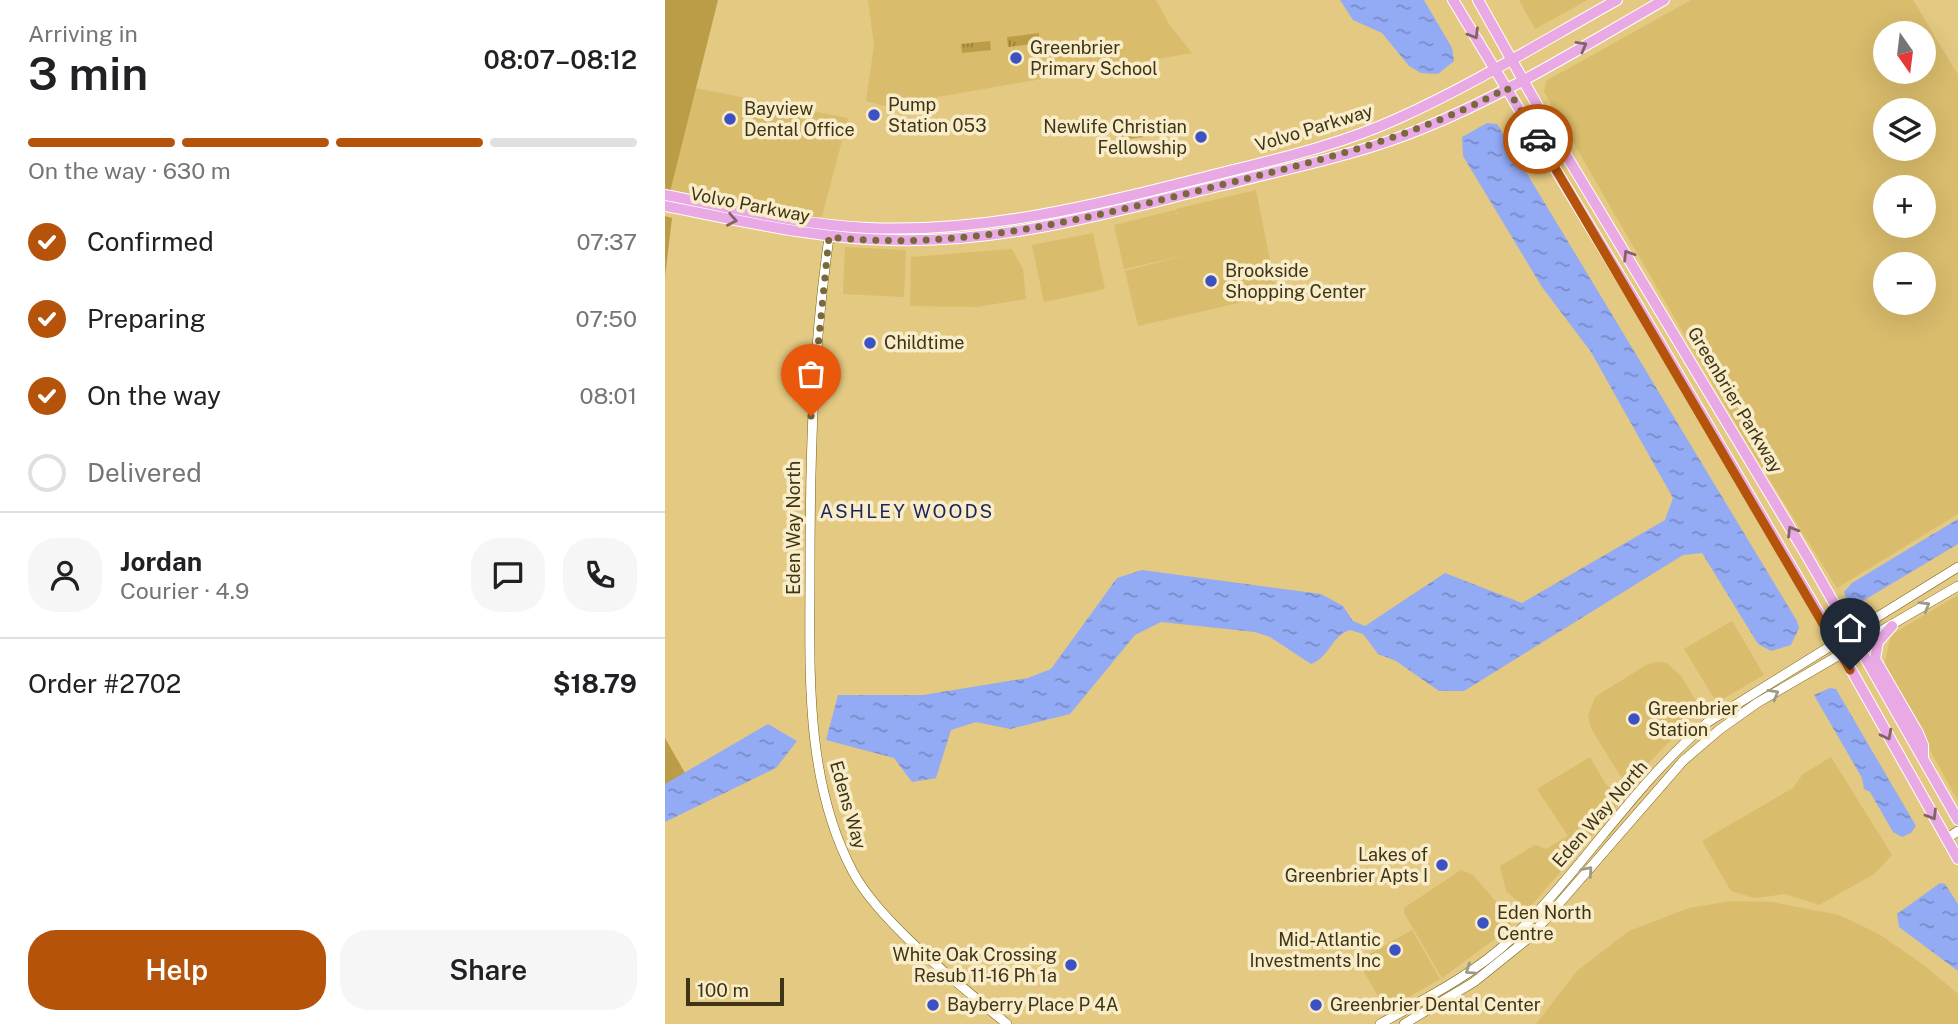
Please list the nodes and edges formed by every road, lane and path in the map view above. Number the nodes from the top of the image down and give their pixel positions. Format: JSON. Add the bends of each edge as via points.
{"nodes":[{"id":1,"x":1453,"y":0,"type":"edge"},
{"id":2,"x":1478,"y":0,"type":"edge"},
{"id":3,"x":1617,"y":0,"type":"edge"},
{"id":4,"x":1664,"y":0,"type":"edge"},
{"id":5,"x":1511,"y":59,"type":"junction"},
{"id":6,"x":1495,"y":68,"type":"junction"},
{"id":7,"x":1523,"y":80,"type":"junction"},
{"id":8,"x":1507,"y":88,"type":"junction"},
{"id":9,"x":665,"y":195,"type":"edge"},
{"id":10,"x":665,"y":206,"type":"edge"},
{"id":11,"x":830,"y":231,"type":"junction"},
{"id":12,"x":1958,"y":567,"type":"edge"},
{"id":13,"x":1958,"y":586,"type":"edge"},
{"id":14,"x":1892,"y":626,"type":"junction"},
{"id":15,"x":1850,"y":633,"type":"junction"},
{"id":16,"x":1835,"y":642,"type":"junction"},
{"id":17,"x":1857,"y":646,"type":"junction"},
{"id":18,"x":1842,"y":654,"type":"junction"},
{"id":19,"x":816,"y":747,"type":"joint"},
{"id":20,"x":1923,"y":761,"type":"junction"},
{"id":21,"x":1958,"y":820,"type":"edge"},
{"id":22,"x":1958,"y":831,"type":"edge"},
{"id":23,"x":1946,"y":839,"type":"junction"},
{"id":24,"x":1956,"y":851,"type":"edge"},
{"id":25,"x":1409,"y":1022,"type":"edge"},
{"id":26,"x":1007,"y":1024,"type":"edge"},
{"id":27,"x":1380,"y":1024,"type":"edge"}],
"edges":[{"from":1,"to":6,"type":"main road","name":"Greenbrier Parkway","one_way":true},
{"from":2,"to":5,"type":"main road","name":"Greenbrier Parkway"},
{"from":3,"to":5,"type":"main road","name":"Volvo Parkway"},
{"from":7,"to":4,"type":"main road","name":"Volvo Parkway","one_way":true},
{"from":5,"to":6,"type":"main road","name":"Volvo Parkway"},
{"from":5,"to":7,"type":"main road","name":"Greenbrier Parkway"},
{"from":6,"to":8,"type":"main road","name":"Greenbrier Parkway"},
{"from":6,"to":11,"type":"main road","name":"Volvo Parkway","via":[[1396,120],[1324,146],[1073,210],[956,227]]},
{"from":7,"to":8,"type":"main road","name":"Volvo Parkway"},
{"from":15,"to":7,"type":"main road","name":"Greenbrier Parkway","one_way":true},
{"from":8,"to":11,"type":"main road","name":"Volvo Parkway","via":[[1457,114],[1385,142],[1050,227],[944,240]]},
{"from":8,"to":16,"type":"main road","name":"Greenbrier Parkway"},
{"from":9,"to":11,"type":"main road","name":"Volvo Parkway"},
{"from":10,"to":11,"type":"main road","name":"Volvo Parkway","one_way":true},
{"from":11,"to":19,"type":"street","name":"Eden Way North","via":[[810,432],[810,676]]},
{"from":12,"to":15,"type":"street","name":"Eden Way North"},
{"from":14,"to":13,"type":"street","name":"Eden Way North","one_way":true},
{"from":14,"to":17,"type":"street","name":"Eden Way North"},
{"from":14,"to":20,"type":"main road","via":[[1878,642],[1875,659],[1923,744]]},
{"from":15,"to":16,"type":"street","name":"Eden Way North"},
{"from":15,"to":17,"type":"main road","name":"Greenbrier Parkway"},
{"from":16,"to":18,"type":"main road","name":"Greenbrier Parkway"},
{"from":16,"to":27,"type":"street","name":"Eden Way North","one_way":true,"via":[[1700,728],[1510,940],[1467,972]]},
{"from":17,"to":18,"type":"street","name":"Eden Way North"},
{"from":17,"to":20,"type":"main road","name":"Greenbrier Parkway"},
{"from":18,"to":23,"type":"main road","name":"Greenbrier Parkway","one_way":true},
{"from":25,"to":18,"type":"street","name":"Eden Way North","one_way":true,"via":[[1474,982],[1530,937],[1701,744],[1737,716]]},
{"from":19,"to":26,"type":"street","name":"Edens Way","via":[[836,835],[853,873],[882,913]]},
{"from":20,"to":21,"type":"main road","name":"Greenbrier Parkway"},
{"from":22,"to":23,"type":"street"},
{"from":23,"to":24,"type":"main road","name":"Greenbrier Parkway"}]}
